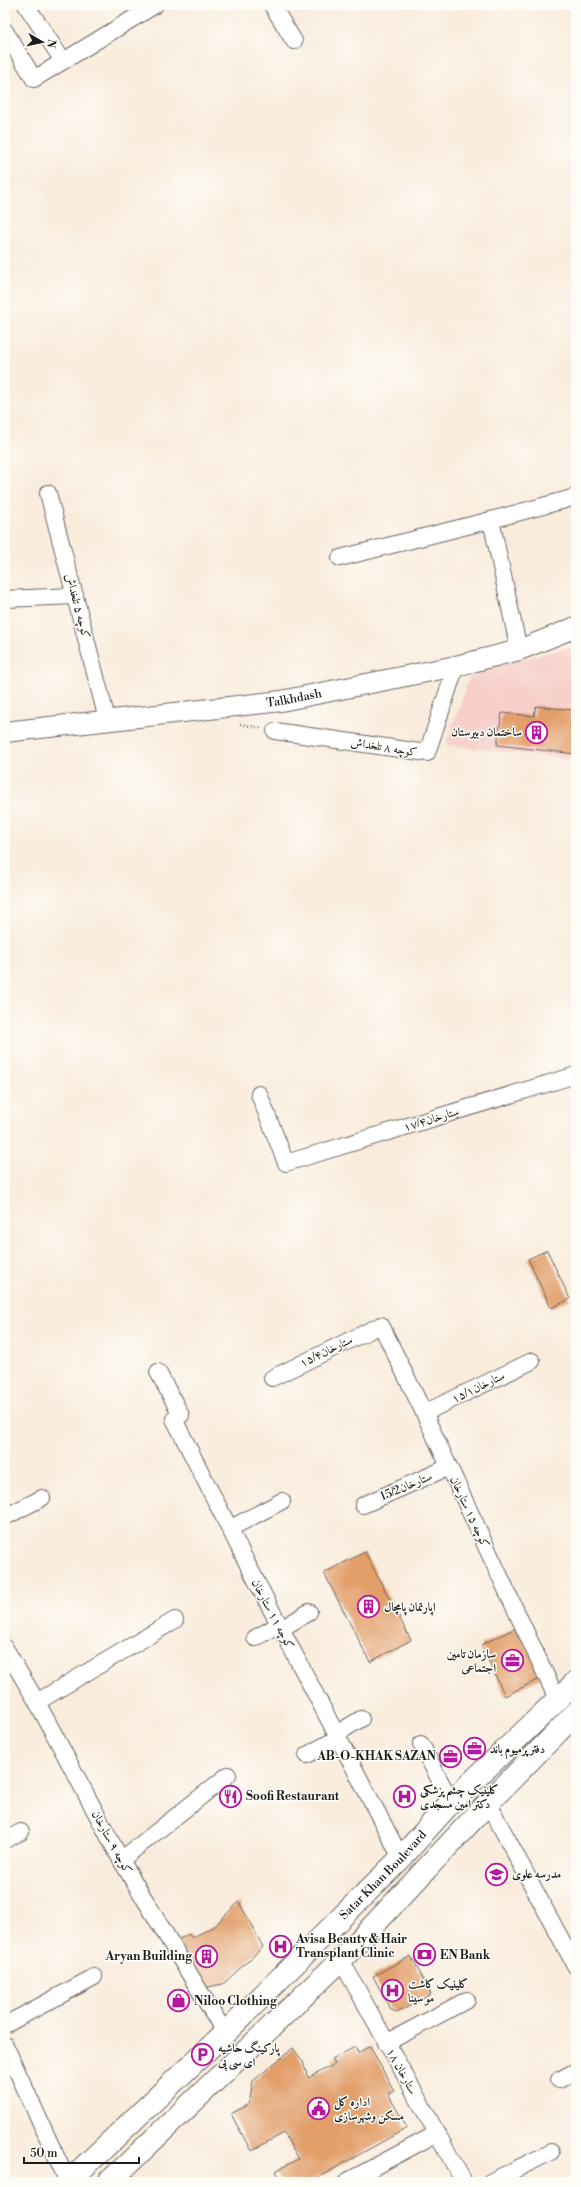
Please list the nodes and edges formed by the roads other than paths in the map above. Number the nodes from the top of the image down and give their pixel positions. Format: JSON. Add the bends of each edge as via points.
{"nodes":[{"id":1,"x":26,"y":5,"type":"edge"},
{"id":2,"x":155,"y":5,"type":"edge"},
{"id":3,"x":272,"y":5,"type":"edge"},
{"id":4,"x":5,"y":32,"type":"edge"},
{"id":5,"x":294,"y":41,"type":"dead end"},
{"id":6,"x":64,"y":61,"type":"junction"},
{"id":7,"x":48,"y":492,"type":"dead end"},
{"id":8,"x":576,"y":497,"type":"edge"},
{"id":9,"x":491,"y":520,"type":"junction"},
{"id":10,"x":340,"y":558,"type":"dead end"},
{"id":11,"x":75,"y":596,"type":"junction"},
{"id":12,"x":5,"y":598,"type":"edge"},
{"id":13,"x":576,"y":628,"type":"edge"},
{"id":14,"x":519,"y":650,"type":"junction"},
{"id":15,"x":456,"y":666,"type":"junction"},
{"id":16,"x":108,"y":719,"type":"junction"},
{"id":17,"x":275,"y":731,"type":"dead end"},
{"id":18,"x":5,"y":732,"type":"edge"},
{"id":19,"x":576,"y":1075,"type":"edge"},
{"id":20,"x":259,"y":1094,"type":"dead end"},
{"id":21,"x":380,"y":1325,"type":"joint"},
{"id":22,"x":532,"y":1361,"type":"dead end"},
{"id":23,"x":158,"y":1372,"type":"dead end"},
{"id":24,"x":272,"y":1378,"type":"dead end"},
{"id":25,"x":424,"y":1413,"type":"junction"},
{"id":26,"x":449,"y":1467,"type":"junction"},
{"id":27,"x":42,"y":1498,"type":"dead end"},
{"id":28,"x":282,"y":1501,"type":"dead end"},
{"id":29,"x":363,"y":1505,"type":"dead end"},
{"id":30,"x":5,"y":1517,"type":"edge"},
{"id":31,"x":231,"y":1528,"type":"junction"},
{"id":32,"x":310,"y":1612,"type":"dead end"},
{"id":33,"x":175,"y":1620,"type":"dead end"},
{"id":34,"x":280,"y":1627,"type":"junction"},
{"id":35,"x":255,"y":1638,"type":"dead end"},
{"id":36,"x":5,"y":1648,"type":"edge"},
{"id":37,"x":576,"y":1682,"type":"edge"},
{"id":38,"x":557,"y":1699,"type":"junction"},
{"id":39,"x":36,"y":1702,"type":"junction"},
{"id":40,"x":361,"y":1719,"type":"dead end"},
{"id":41,"x":572,"y":1719,"type":"edge"},
{"id":42,"x":337,"y":1736,"type":"junction"},
{"id":43,"x":421,"y":1744,"type":"dead end"},
{"id":44,"x":308,"y":1755,"type":"dead end"},
{"id":45,"x":228,"y":1775,"type":"dead end"},
{"id":46,"x":451,"y":1802,"type":"junction"},
{"id":47,"x":488,"y":1803,"type":"junction"},
{"id":48,"x":21,"y":1832,"type":"dead end"},
{"id":49,"x":5,"y":1840,"type":"edge"},
{"id":50,"x":401,"y":1858,"type":"junction"},
{"id":51,"x":121,"y":1860,"type":"junction"},
{"id":52,"x":341,"y":1960,"type":"junction"},
{"id":53,"x":576,"y":1967,"type":"edge"},
{"id":54,"x":94,"y":1977,"type":"dead end"},
{"id":55,"x":467,"y":2000,"type":"dead end"},
{"id":56,"x":5,"y":2025,"type":"edge"},
{"id":57,"x":225,"y":2033,"type":"junction"},
{"id":58,"x":386,"y":2044,"type":"junction"},
{"id":59,"x":5,"y":2045,"type":"edge"},
{"id":60,"x":576,"y":2072,"type":"edge"},
{"id":61,"x":559,"y":2080,"type":"dead end"},
{"id":62,"x":436,"y":2134,"type":"junction"},
{"id":63,"x":551,"y":2152,"type":"dead end"},
{"id":64,"x":68,"y":2182,"type":"edge"},
{"id":65,"x":109,"y":2182,"type":"edge"},
{"id":66,"x":346,"y":2182,"type":"edge"},
{"id":67,"x":464,"y":2182,"type":"edge"},
{"id":68,"x":490,"y":2182,"type":"edge"}],
"edges":[{"from":1,"to":6,"type":"street"},
{"from":2,"to":6,"type":"street"},
{"from":3,"to":5,"type":"street"},
{"from":4,"to":6,"type":"street","via":[[34,79]]},
{"from":7,"to":11,"type":"street","name":"کوچه ۵ تلخداش"},
{"from":8,"to":9,"type":"street"},
{"from":9,"to":10,"type":"street"},
{"from":9,"to":14,"type":"street"},
{"from":11,"to":12,"type":"street"},
{"from":11,"to":16,"type":"street","name":"کوچه ۵ تلخداش"},
{"from":13,"to":14,"type":"street","name":"Talkhdash"},
{"from":14,"to":15,"type":"street","name":"Talkhdash"},
{"from":15,"to":16,"type":"street","name":"Talkhdash","via":[[281,701]]},
{"from":15,"to":17,"type":"street","name":"کوچه ۸ تلخداش","via":[[427,753]]},
{"from":16,"to":18,"type":"street","name":"Talkhdash"},
{"from":19,"to":20,"type":"street","name":"ستارخان۱۷/۴","via":[[286,1163]]},
{"from":21,"to":24,"type":"street","name":"ستارخان۱۵/۴"},
{"from":21,"to":25,"type":"street","name":"کوچه ۱۵ ستارخان"},
{"from":22,"to":25,"type":"street","name":"ستارخان۱۵/۱"},
{"from":23,"to":31,"type":"street","name":"کوچه ۱۱ ستارخان","via":[[181,1415],[174,1419]]},
{"from":25,"to":26,"type":"street","name":"کوچه ۱۵ ستارخان"},
{"from":26,"to":29,"type":"street","name":"ستارخان15/2"},
{"from":26,"to":38,"type":"street","name":"کوچه ۱۵ ستارخان"},
{"from":27,"to":30,"type":"street"},
{"from":28,"to":31,"type":"street"},
{"from":31,"to":34,"type":"street","name":"کوچه ۱۱ ستارخان"},
{"from":32,"to":34,"type":"street"},
{"from":33,"to":39,"type":"street"},
{"from":34,"to":35,"type":"street"},
{"from":34,"to":42,"type":"street","name":"کوچه ۱۱ ستارخان"},
{"from":36,"to":39,"type":"street","name":"کوچه ۹ ستارخان"},
{"from":37,"to":38,"type":"main road","name":"Satar Khan Boulevard"},
{"from":38,"to":46,"type":"main road","name":"Satar Khan Boulevard"},
{"from":39,"to":51,"type":"street","name":"کوچه ۹ ستارخان"},
{"from":40,"to":42,"type":"street"},
{"from":41,"to":47,"type":"main road"},
{"from":42,"to":44,"type":"street"},
{"from":42,"to":50,"type":"street","name":"کوچه ۱۱ ستارخان"},
{"from":43,"to":46,"type":"street"},
{"from":45,"to":51,"type":"street"},
{"from":46,"to":50,"type":"main road","name":"Satar Khan Boulevard"},
{"from":47,"to":52,"type":"main road"},
{"from":47,"to":53,"type":"street"},
{"from":48,"to":49,"type":"street"},
{"from":50,"to":57,"type":"main road","name":"Satar Khan Boulevard"},
{"from":51,"to":57,"type":"street","name":"کوچه ۹ ستارخان"},
{"from":52,"to":58,"type":"street","name":"۱۸ ستارخان"},
{"from":52,"to":65,"type":"main road"},
{"from":54,"to":56,"type":"street"},
{"from":55,"to":58,"type":"street"},
{"from":57,"to":64,"type":"main road","name":"Satar Khan Boulevard"},
{"from":58,"to":62,"type":"street","name":"۱۸ ستارخان"},
{"from":59,"to":64,"type":"street"},
{"from":60,"to":61,"type":"street"},
{"from":62,"to":66,"type":"street"},
{"from":62,"to":67,"type":"street","name":"۱۸ ستارخان"},
{"from":63,"to":68,"type":"street"}]}
